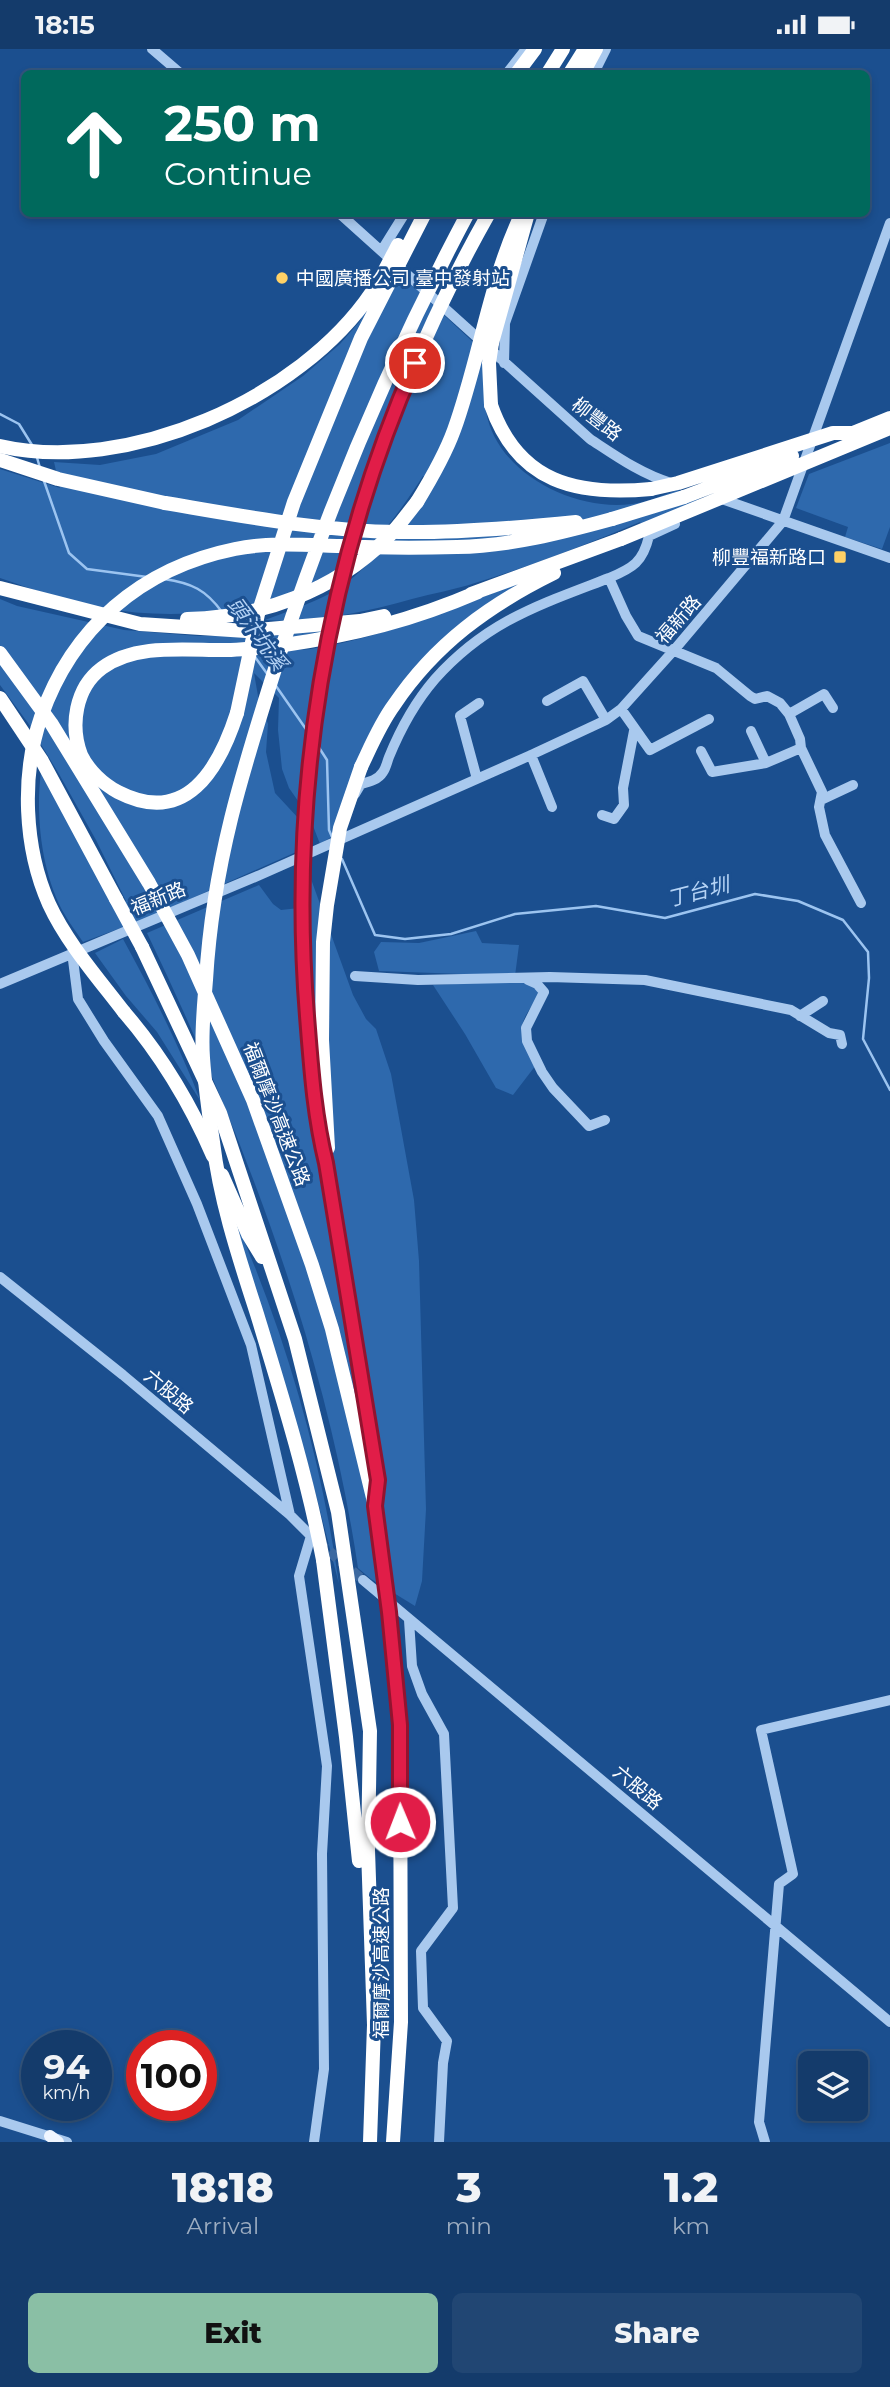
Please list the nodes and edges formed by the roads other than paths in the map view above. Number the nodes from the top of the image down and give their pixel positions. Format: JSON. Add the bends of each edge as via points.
{"nodes":[{"id":1,"x":152,"y":49,"type":"edge"},
{"id":2,"x":526,"y":49,"type":"edge"},
{"id":3,"x":535,"y":49,"type":"edge"},
{"id":4,"x":563,"y":49,"type":"edge"},
{"id":5,"x":585,"y":49,"type":"edge"},
{"id":6,"x":596,"y":49,"type":"edge"},
{"id":7,"x":606,"y":49,"type":"edge"},
{"id":8,"x":176,"y":70,"type":"edge"},
{"id":9,"x":509,"y":70,"type":"edge"},
{"id":10,"x":519,"y":70,"type":"edge"},
{"id":11,"x":550,"y":70,"type":"edge"},
{"id":12,"x":572,"y":70,"type":"edge"},
{"id":13,"x":585,"y":70,"type":"edge"},
{"id":14,"x":596,"y":70,"type":"edge"},
{"id":15,"x":344,"y":217,"type":"edge"},
{"id":16,"x":403,"y":217,"type":"edge"},
{"id":17,"x":414,"y":217,"type":"edge"},
{"id":18,"x":423,"y":217,"type":"edge"},
{"id":19,"x":466,"y":217,"type":"edge"},
{"id":20,"x":487,"y":217,"type":"edge"},
{"id":21,"x":520,"y":217,"type":"edge"},
{"id":22,"x":527,"y":217,"type":"edge"},
{"id":23,"x":543,"y":217,"type":"edge"},
{"id":24,"x":890,"y":223,"type":"edge"},
{"id":25,"x":382,"y":250,"type":"junction"},
{"id":26,"x":504,"y":363,"type":"junction"},
{"id":27,"x":890,"y":418,"type":"edge"},
{"id":28,"x":890,"y":428,"type":"edge"},
{"id":29,"x":853,"y":433,"type":"junction"},
{"id":30,"x":0,"y":446,"type":"edge"},
{"id":31,"x":0,"y":460,"type":"edge"},
{"id":32,"x":726,"y":500,"type":"junction"},
{"id":33,"x":612,"y":519,"type":"junction"},
{"id":34,"x":783,"y":521,"type":"junction"},
{"id":35,"x":621,"y":539,"type":"junction"},
{"id":36,"x":890,"y":558,"type":"edge"},
{"id":37,"x":609,"y":578,"type":"junction"},
{"id":38,"x":0,"y":588,"type":"edge"},
{"id":39,"x":478,"y":592,"type":"junction"},
{"id":40,"x":87,"y":611,"type":"junction"},
{"id":41,"x":251,"y":648,"type":"edge"},
{"id":42,"x":251,"y":648,"type":"edge"},
{"id":43,"x":251,"y":648,"type":"edge"},
{"id":44,"x":251,"y":648,"type":"edge"},
{"id":45,"x":676,"y":649,"type":"junction"},
{"id":46,"x":0,"y":653,"type":"edge"},
{"id":47,"x":0,"y":698,"type":"edge"},
{"id":48,"x":547,"y":701,"type":"dead end"},
{"id":49,"x":479,"y":703,"type":"dead end"},
{"id":50,"x":833,"y":708,"type":"dead end"},
{"id":51,"x":621,"y":709,"type":"junction"},
{"id":52,"x":789,"y":714,"type":"junction"},
{"id":53,"x":709,"y":719,"type":"dead end"},
{"id":54,"x":606,"y":720,"type":"junction"},
{"id":55,"x":634,"y":730,"type":"junction"},
{"id":56,"x":751,"y":731,"type":"dead end"},
{"id":57,"x":801,"y":748,"type":"junction"},
{"id":58,"x":701,"y":751,"type":"dead end"},
{"id":59,"x":531,"y":755,"type":"junction"},
{"id":60,"x":766,"y":763,"type":"junction"},
{"id":61,"x":477,"y":779,"type":"junction"},
{"id":62,"x":853,"y":785,"type":"dead end"},
{"id":63,"x":821,"y":800,"type":"junction"},
{"id":64,"x":552,"y":807,"type":"dead end"},
{"id":65,"x":602,"y":815,"type":"dead end"},
{"id":66,"x":337,"y":840,"type":"junction"},
{"id":67,"x":861,"y":903,"type":"dead end"},
{"id":68,"x":72,"y":952,"type":"junction"},
{"id":69,"x":355,"y":976,"type":"dead end"},
{"id":70,"x":525,"y":978,"type":"junction"},
{"id":71,"x":0,"y":984,"type":"edge"},
{"id":72,"x":824,"y":1002,"type":"dead end"},
{"id":73,"x":800,"y":1016,"type":"junction"},
{"id":74,"x":842,"y":1044,"type":"dead end"},
{"id":75,"x":605,"y":1120,"type":"dead end"},
{"id":76,"x":326,"y":1163,"type":"junction"},
{"id":77,"x":274,"y":1276,"type":"junction"},
{"id":78,"x":0,"y":1277,"type":"edge"},
{"id":79,"x":375,"y":1506,"type":"junction"},
{"id":80,"x":290,"y":1515,"type":"junction"},
{"id":81,"x":363,"y":1580,"type":"tunnel mouth"},
{"id":82,"x":409,"y":1620,"type":"junction"},
{"id":83,"x":890,"y":1700,"type":"edge"},
{"id":84,"x":370,"y":1897,"type":"junction"},
{"id":85,"x":776,"y":1926,"type":"junction"},
{"id":86,"x":890,"y":2022,"type":"edge"},
{"id":87,"x":0,"y":2121,"type":"edge"},
{"id":88,"x":54,"y":2139,"type":"edge"},
{"id":89,"x":67,"y":2142,"type":"edge"},
{"id":90,"x":314,"y":2142,"type":"edge"},
{"id":91,"x":370,"y":2142,"type":"edge"},
{"id":92,"x":393,"y":2142,"type":"edge"},
{"id":93,"x":439,"y":2142,"type":"edge"},
{"id":94,"x":765,"y":2142,"type":"edge"}],
"edges":[{"from":1,"to":8,"type":"street"},
{"from":2,"to":9,"type":"street"},
{"from":3,"to":10,"type":"highway"},
{"from":4,"to":11,"type":"highway"},
{"from":5,"to":12,"type":"highway"},
{"from":6,"to":13,"type":"highway"},
{"from":7,"to":14,"type":"street"},
{"from":15,"to":25,"type":"street","name":"柳豐路"},
{"from":16,"to":25,"type":"street"},
{"from":17,"to":30,"type":"highway","bridge":true,"via":[[372,292],[352,317],[292,372],[236,407],[188,429],[121,447],[31,451]]},
{"from":18,"to":44,"type":"highway","bridge":true,"via":[[361,338],[294,502]]},
{"from":19,"to":84,"type":"highway","bridge":true,"via":[[377,398],[306,575],[239,781],[212,907],[202,1039],[213,1145],[226,1210],[312,1503],[360,1864]]},
{"from":20,"to":76,"type":"highway","bridge":true,"via":[[434,321],[384,439],[357,522],[323,665],[306,790],[302,865],[311,1081]]},
{"from":21,"to":40,"type":"highway","bridge":true,"via":[[498,275],[453,432],[417,502],[387,538],[333,579],[287,601],[204,619]]},
{"from":22,"to":29,"type":"highway","bridge":true,"via":[[492,343],[489,380],[491,405],[504,437],[542,473],[597,491],[651,489],[833,433]]},
{"from":23,"to":26,"type":"street","via":[[505,323]]},
{"from":24,"to":34,"type":"street","name":"福新路"},
{"from":25,"to":26,"type":"street","name":"柳豐路"},
{"from":26,"to":32,"type":"street","name":"柳豐路","via":[[590,439],[621,460],[657,479]]},
{"from":27,"to":29,"type":"highway"},
{"from":28,"to":35,"type":"highway","bridge":true},
{"from":29,"to":33,"type":"highway","bridge":true},
{"from":31,"to":33,"type":"highway","bridge":true,"via":[[58,479],[165,503],[365,531],[479,531]]},
{"from":32,"to":34,"type":"street","name":"柳豐路"},
{"from":32,"to":37,"type":"street","via":[[649,536],[645,553],[631,569]]},
{"from":33,"to":77,"type":"highway","bridge":true,"via":[[550,536],[486,546],[302,545],[236,549],[194,560],[160,574],[101,619],[70,656],[48,698],[29,764],[28,814],[49,904],[150,1042],[192,1109],[248,1234]]},
{"from":34,"to":36,"type":"street","name":"柳豐路"},
{"from":34,"to":45,"type":"street","name":"福新路"},
{"from":35,"to":39,"type":"highway"},
{"from":35,"to":76,"type":"highway","bridge":true,"via":[[520,590],[482,613],[448,642],[394,705],[361,767],[341,828],[323,942]]},
{"from":37,"to":45,"type":"street","via":[[638,636]]},
{"from":37,"to":66,"type":"street","via":[[530,608],[470,644],[434,680],[413,710],[383,773],[360,785]]},
{"from":38,"to":40,"type":"highway"},
{"from":39,"to":40,"type":"highway","via":[[360,621],[236,631],[140,624]]},
{"from":39,"to":41,"type":"highway","bridge":true,"via":[[388,625]]},
{"from":42,"to":43,"type":"highway","bridge":true,"via":[[151,651],[121,658],[101,669],[80,698],[75,725],[89,769],[131,798],[158,802],[185,795],[201,783],[221,755],[237,713]]},
{"from":45,"to":51,"type":"street","name":"福新路"},
{"from":45,"to":52,"type":"street","via":[[716,668],[755,699],[767,696],[780,703]]},
{"from":46,"to":79,"type":"highway","name":"福爾摩沙高速公路","bridge":true,"via":[[51,723],[149,883],[232,1050],[332,1329]]},
{"from":47,"to":77,"type":"highway","name":"福爾摩沙高速公路","bridge":true,"via":[[43,761],[142,947],[220,1113]]},
{"from":48,"to":54,"type":"street","via":[[583,681]]},
{"from":49,"to":61,"type":"street","via":[[460,716]]},
{"from":50,"to":52,"type":"street","via":[[824,694]]},
{"from":51,"to":54,"type":"street","name":"福新路"},
{"from":51,"to":55,"type":"street"},
{"from":52,"to":57,"type":"street"},
{"from":53,"to":55,"type":"street","via":[[650,750]]},
{"from":54,"to":59,"type":"street","name":"福新路"},
{"from":55,"to":65,"type":"street","via":[[624,805],[614,819]]},
{"from":56,"to":60,"type":"street"},
{"from":57,"to":60,"type":"street"},
{"from":57,"to":63,"type":"street","via":[[822,792]]},
{"from":58,"to":60,"type":"street","via":[[712,772]]},
{"from":59,"to":61,"type":"street","name":"福新路"},
{"from":59,"to":64,"type":"street"},
{"from":61,"to":66,"type":"street","name":"福新路"},
{"from":62,"to":63,"type":"street"},
{"from":63,"to":67,"type":"street","via":[[818,807],[825,835]]},
{"from":66,"to":68,"type":"street","name":"福新路"},
{"from":68,"to":71,"type":"street","name":"福新路"},
{"from":68,"to":80,"type":"street","via":[[78,999],[158,1116],[247,1332]]},
{"from":69,"to":70,"type":"street"},
{"from":70,"to":73,"type":"street","via":[[645,980],[791,1010]]},
{"from":70,"to":75,"type":"street","via":[[544,992],[526,1028],[527,1041],[542,1072],[589,1126]]},
{"from":72,"to":73,"type":"street"},
{"from":73,"to":74,"type":"street","via":[[840,1035]]},
{"from":76,"to":79,"type":"highway","bridge":true,"via":[[378,1480]]},
{"from":77,"to":84,"type":"highway","name":"福爾摩沙高速公路","via":[[295,1339],[335,1499],[353,1605],[370,1731]]},
{"from":78,"to":80,"type":"street","name":"六股路"},
{"from":79,"to":92,"type":"highway","name":"福爾摩沙高速公路","bridge":true,"via":[[400,1725],[401,2022]]},
{"from":80,"to":90,"type":"street","name":"六股路","via":[[312,1537],[299,1576],[327,1766],[322,1854],[324,2069]]},
{"from":81,"to":82,"type":"street","name":"六股路"},
{"from":82,"to":85,"type":"street","name":"六股路"},
{"from":82,"to":93,"type":"street","via":[[412,1666],[444,1734],[453,1908],[421,1951],[424,2008],[447,2041]]},
{"from":83,"to":85,"type":"street","via":[[761,1730],[793,1874],[779,1884]]},
{"from":84,"to":91,"type":"highway","name":"福爾摩沙高速公路","via":[[374,2025]]},
{"from":85,"to":86,"type":"street","name":"六股路"},
{"from":85,"to":94,"type":"street","via":[[759,2122]]},
{"from":87,"to":88,"type":"street"},
{"from":88,"to":89,"type":"street"}]}
